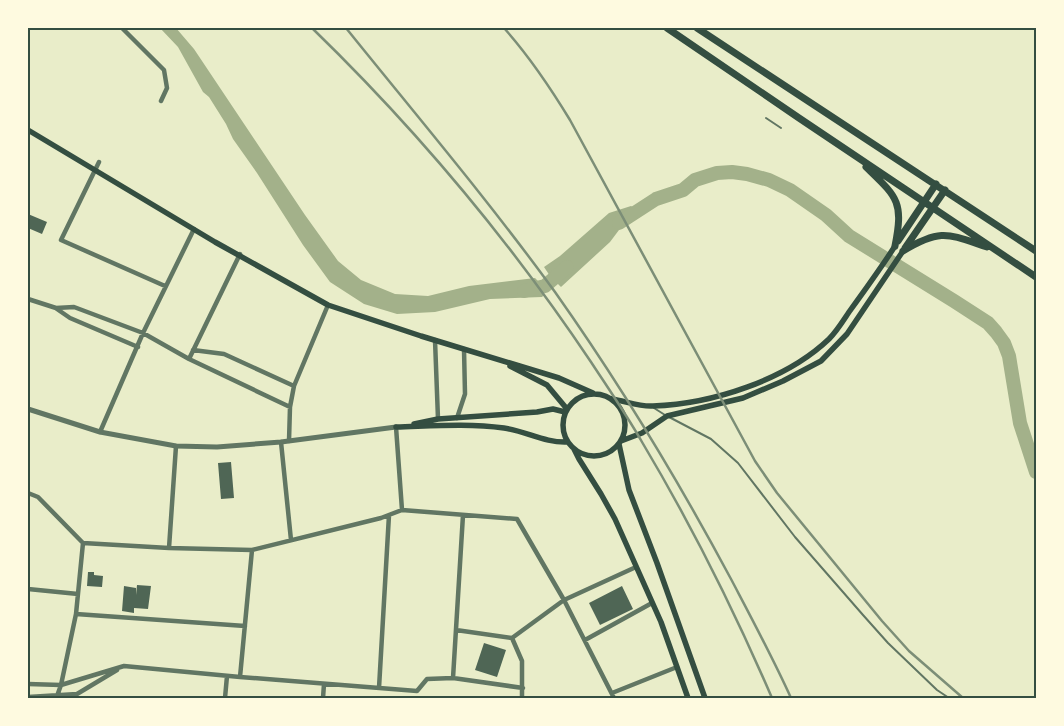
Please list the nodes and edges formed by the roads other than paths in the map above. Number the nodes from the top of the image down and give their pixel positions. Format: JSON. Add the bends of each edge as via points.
{"nodes":[{"id":1,"x":122,"y":28,"type":"edge"},
{"id":2,"x":667,"y":28,"type":"edge"},
{"id":3,"x":698,"y":28,"type":"edge"},
{"id":4,"x":160,"y":101,"type":"dead end"},
{"id":5,"x":766,"y":118,"type":"dead end"},
{"id":6,"x":781,"y":128,"type":"dead end"},
{"id":7,"x":28,"y":132,"type":"edge"},
{"id":8,"x":854,"y":155,"type":"junction"},
{"id":9,"x":99,"y":162,"type":"dead end"},
{"id":10,"x":95,"y":170,"type":"junction"},
{"id":11,"x":936,"y":184,"type":"junction"},
{"id":12,"x":945,"y":190,"type":"junction"},
{"id":13,"x":924,"y":202,"type":"junction"},
{"id":14,"x":933,"y":208,"type":"junction"},
{"id":15,"x":194,"y":229,"type":"junction"},
{"id":16,"x":895,"y":246,"type":"junction"},
{"id":17,"x":996,"y":250,"type":"junction"},
{"id":18,"x":904,"y":251,"type":"junction"},
{"id":19,"x":1036,"y":251,"type":"edge"},
{"id":20,"x":240,"y":254,"type":"junction"},
{"id":21,"x":1036,"y":277,"type":"edge"},
{"id":22,"x":165,"y":286,"type":"junction"},
{"id":23,"x":28,"y":298,"type":"edge"},
{"id":24,"x":328,"y":305,"type":"junction"},
{"id":25,"x":56,"y":308,"type":"junction"},
{"id":26,"x":143,"y":333,"type":"junction"},
{"id":27,"x":435,"y":340,"type":"junction"},
{"id":28,"x":138,"y":347,"type":"junction"},
{"id":29,"x":464,"y":349,"type":"junction"},
{"id":30,"x":192,"y":350,"type":"junction"},
{"id":31,"x":487,"y":356,"type":"junction"},
{"id":32,"x":189,"y":358,"type":"junction"},
{"id":33,"x":294,"y":386,"type":"junction"},
{"id":34,"x":593,"y":393,"type":"junction"},
{"id":35,"x":612,"y":399,"type":"junction"},
{"id":36,"x":651,"y":406,"type":"junction"},
{"id":37,"x":290,"y":407,"type":"junction"},
{"id":38,"x":28,"y":409,"type":"edge"},
{"id":39,"x":566,"y":411,"type":"junction"},
{"id":40,"x":667,"y":416,"type":"junction"},
{"id":41,"x":457,"y":418,"type":"junction"},
{"id":42,"x":438,"y":419,"type":"junction"},
{"id":43,"x":396,"y":427,"type":"junction"},
{"id":44,"x":100,"y":432,"type":"junction"},
{"id":45,"x":289,"y":441,"type":"junction"},
{"id":46,"x":280,"y":442,"type":"junction"},
{"id":47,"x":567,"y":442,"type":"junction"},
{"id":48,"x":620,"y":443,"type":"junction"},
{"id":49,"x":176,"y":446,"type":"junction"},
{"id":50,"x":574,"y":449,"type":"junction"},
{"id":51,"x":28,"y":494,"type":"edge"},
{"id":52,"x":402,"y":510,"type":"junction"},
{"id":53,"x":463,"y":514,"type":"junction"},
{"id":54,"x":388,"y":515,"type":"junction"},
{"id":55,"x":291,"y":540,"type":"junction"},
{"id":56,"x":83,"y":543,"type":"junction"},
{"id":57,"x":169,"y":548,"type":"junction"},
{"id":58,"x":252,"y":550,"type":"junction"},
{"id":59,"x":636,"y":567,"type":"junction"},
{"id":60,"x":28,"y":589,"type":"edge"},
{"id":61,"x":78,"y":594,"type":"junction"},
{"id":62,"x":564,"y":600,"type":"junction"},
{"id":63,"x":652,"y":603,"type":"junction"},
{"id":64,"x":76,"y":614,"type":"junction"},
{"id":65,"x":245,"y":626,"type":"junction"},
{"id":66,"x":456,"y":630,"type":"junction"},
{"id":67,"x":512,"y":638,"type":"junction"},
{"id":68,"x":585,"y":640,"type":"junction"},
{"id":69,"x":124,"y":666,"type":"junction"},
{"id":70,"x":677,"y":667,"type":"junction"},
{"id":71,"x":226,"y":676,"type":"junction"},
{"id":72,"x":240,"y":677,"type":"junction"},
{"id":73,"x":453,"y":678,"type":"junction"},
{"id":74,"x":28,"y":684,"type":"edge"},
{"id":75,"x":324,"y":684,"type":"junction"},
{"id":76,"x":61,"y":685,"type":"junction"},
{"id":77,"x":379,"y":688,"type":"junction"},
{"id":78,"x":523,"y":688,"type":"junction"},
{"id":79,"x":418,"y":691,"type":"junction"},
{"id":80,"x":612,"y":693,"type":"junction"},
{"id":81,"x":28,"y":697,"type":"edge"},
{"id":82,"x":59,"y":697,"type":"edge"},
{"id":83,"x":225,"y":698,"type":"edge"},
{"id":84,"x":323,"y":698,"type":"edge"},
{"id":85,"x":417,"y":698,"type":"edge"},
{"id":86,"x":522,"y":698,"type":"edge"},
{"id":87,"x":614,"y":698,"type":"edge"},
{"id":88,"x":688,"y":698,"type":"edge"},
{"id":89,"x":705,"y":698,"type":"edge"},
{"id":90,"x":949,"y":698,"type":"edge"}],
"edges":[{"from":1,"to":4,"type":"street","via":[[164,70],[167,88]]},
{"from":2,"to":8,"type":"main road"},
{"from":3,"to":11,"type":"main road"},
{"from":5,"to":6,"type":"lane"},
{"from":7,"to":10,"type":"main road"},
{"from":8,"to":13,"type":"main road"},
{"from":8,"to":16,"type":"main road","via":[[892,192],[899,210]]},
{"from":9,"to":10,"type":"street"},
{"from":10,"to":15,"type":"main road"},
{"from":10,"to":22,"type":"street","via":[[61,240]]},
{"from":11,"to":12,"type":"main road"},
{"from":11,"to":13,"type":"main road"},
{"from":12,"to":14,"type":"main road"},
{"from":12,"to":19,"type":"main road"},
{"from":13,"to":14,"type":"main road"},
{"from":13,"to":16,"type":"main road"},
{"from":14,"to":17,"type":"main road"},
{"from":14,"to":18,"type":"main road"},
{"from":15,"to":20,"type":"main road"},
{"from":15,"to":22,"type":"street"},
{"from":16,"to":36,"type":"main road","via":[[830,338],[811,355],[740,391]]},
{"from":17,"to":18,"type":"main road","via":[[950,235],[936,235]]},
{"from":17,"to":21,"type":"main road"},
{"from":18,"to":40,"type":"main road","via":[[847,334],[821,361],[743,398]]},
{"from":20,"to":24,"type":"main road"},
{"from":20,"to":30,"type":"street"},
{"from":22,"to":26,"type":"street"},
{"from":23,"to":25,"type":"street"},
{"from":24,"to":27,"type":"main road"},
{"from":24,"to":33,"type":"street"},
{"from":25,"to":26,"type":"street","via":[[74,307]]},
{"from":25,"to":28,"type":"street","via":[[70,318]]},
{"from":26,"to":28,"type":"street"},
{"from":26,"to":32,"type":"street"},
{"from":27,"to":29,"type":"main road"},
{"from":27,"to":42,"type":"street"},
{"from":28,"to":44,"type":"street"},
{"from":29,"to":31,"type":"main road"},
{"from":29,"to":41,"type":"street","via":[[465,394]]},
{"from":30,"to":32,"type":"street"},
{"from":30,"to":33,"type":"street","via":[[224,354]]},
{"from":31,"to":34,"type":"main road","via":[[559,378]]},
{"from":31,"to":39,"type":"main road","via":[[547,385]]},
{"from":32,"to":37,"type":"street"},
{"from":33,"to":37,"type":"street"},
{"from":34,"to":35,"type":"main road"},
{"from":34,"to":39,"type":"main road","via":[[575,399]]},
{"from":35,"to":36,"type":"main road"},
{"from":35,"to":48,"type":"main road","via":[[624,415],[626,425]]},
{"from":36,"to":40,"type":"lane"},
{"from":37,"to":45,"type":"street"},
{"from":38,"to":44,"type":"street"},
{"from":39,"to":41,"type":"main road","via":[[553,409]]},
{"from":39,"to":47,"type":"main road","via":[[562,424]]},
{"from":40,"to":48,"type":"main road"},
{"from":40,"to":90,"type":"lane","via":[[711,439],[738,463],[795,537],[863,615],[937,690]]},
{"from":41,"to":42,"type":"main road"},
{"from":42,"to":43,"type":"main road"},
{"from":43,"to":45,"type":"street"},
{"from":43,"to":47,"type":"main road","via":[[507,428]]},
{"from":43,"to":52,"type":"street"},
{"from":44,"to":49,"type":"street"},
{"from":45,"to":46,"type":"street"},
{"from":46,"to":49,"type":"street","via":[[217,447]]},
{"from":46,"to":55,"type":"street"},
{"from":47,"to":50,"type":"main road"},
{"from":48,"to":50,"type":"main road","via":[[602,455],[582,454]]},
{"from":48,"to":89,"type":"main road","via":[[629,490]]},
{"from":49,"to":57,"type":"street"},
{"from":50,"to":59,"type":"main road","via":[[615,519]]},
{"from":51,"to":56,"type":"street","via":[[38,497]]},
{"from":52,"to":53,"type":"street"},
{"from":52,"to":54,"type":"street"},
{"from":53,"to":62,"type":"street","via":[[517,520]]},
{"from":53,"to":66,"type":"street"},
{"from":54,"to":55,"type":"street"},
{"from":54,"to":77,"type":"street"},
{"from":55,"to":58,"type":"street"},
{"from":56,"to":57,"type":"street"},
{"from":56,"to":61,"type":"street"},
{"from":57,"to":58,"type":"street"},
{"from":58,"to":65,"type":"street"},
{"from":59,"to":62,"type":"street"},
{"from":59,"to":63,"type":"main road"},
{"from":60,"to":61,"type":"street"},
{"from":61,"to":64,"type":"street"},
{"from":62,"to":67,"type":"street"},
{"from":62,"to":68,"type":"street"},
{"from":63,"to":68,"type":"street"},
{"from":63,"to":70,"type":"main road"},
{"from":64,"to":65,"type":"street"},
{"from":64,"to":76,"type":"street"},
{"from":65,"to":72,"type":"street"},
{"from":66,"to":67,"type":"street"},
{"from":66,"to":73,"type":"street"},
{"from":67,"to":78,"type":"street","via":[[522,661]]},
{"from":68,"to":80,"type":"street"},
{"from":69,"to":71,"type":"street"},
{"from":69,"to":76,"type":"street"},
{"from":69,"to":82,"type":"street","via":[[77,694]]},
{"from":70,"to":80,"type":"street"},
{"from":70,"to":88,"type":"main road"},
{"from":71,"to":72,"type":"street"},
{"from":71,"to":83,"type":"street"},
{"from":72,"to":75,"type":"street"},
{"from":73,"to":78,"type":"street"},
{"from":73,"to":79,"type":"street","via":[[427,679]]},
{"from":74,"to":76,"type":"street"},
{"from":75,"to":77,"type":"street"},
{"from":75,"to":84,"type":"street"},
{"from":76,"to":82,"type":"street"},
{"from":77,"to":79,"type":"street"},
{"from":78,"to":86,"type":"street"},
{"from":79,"to":85,"type":"street"},
{"from":80,"to":87,"type":"street"},
{"from":81,"to":82,"type":"street"}]}
